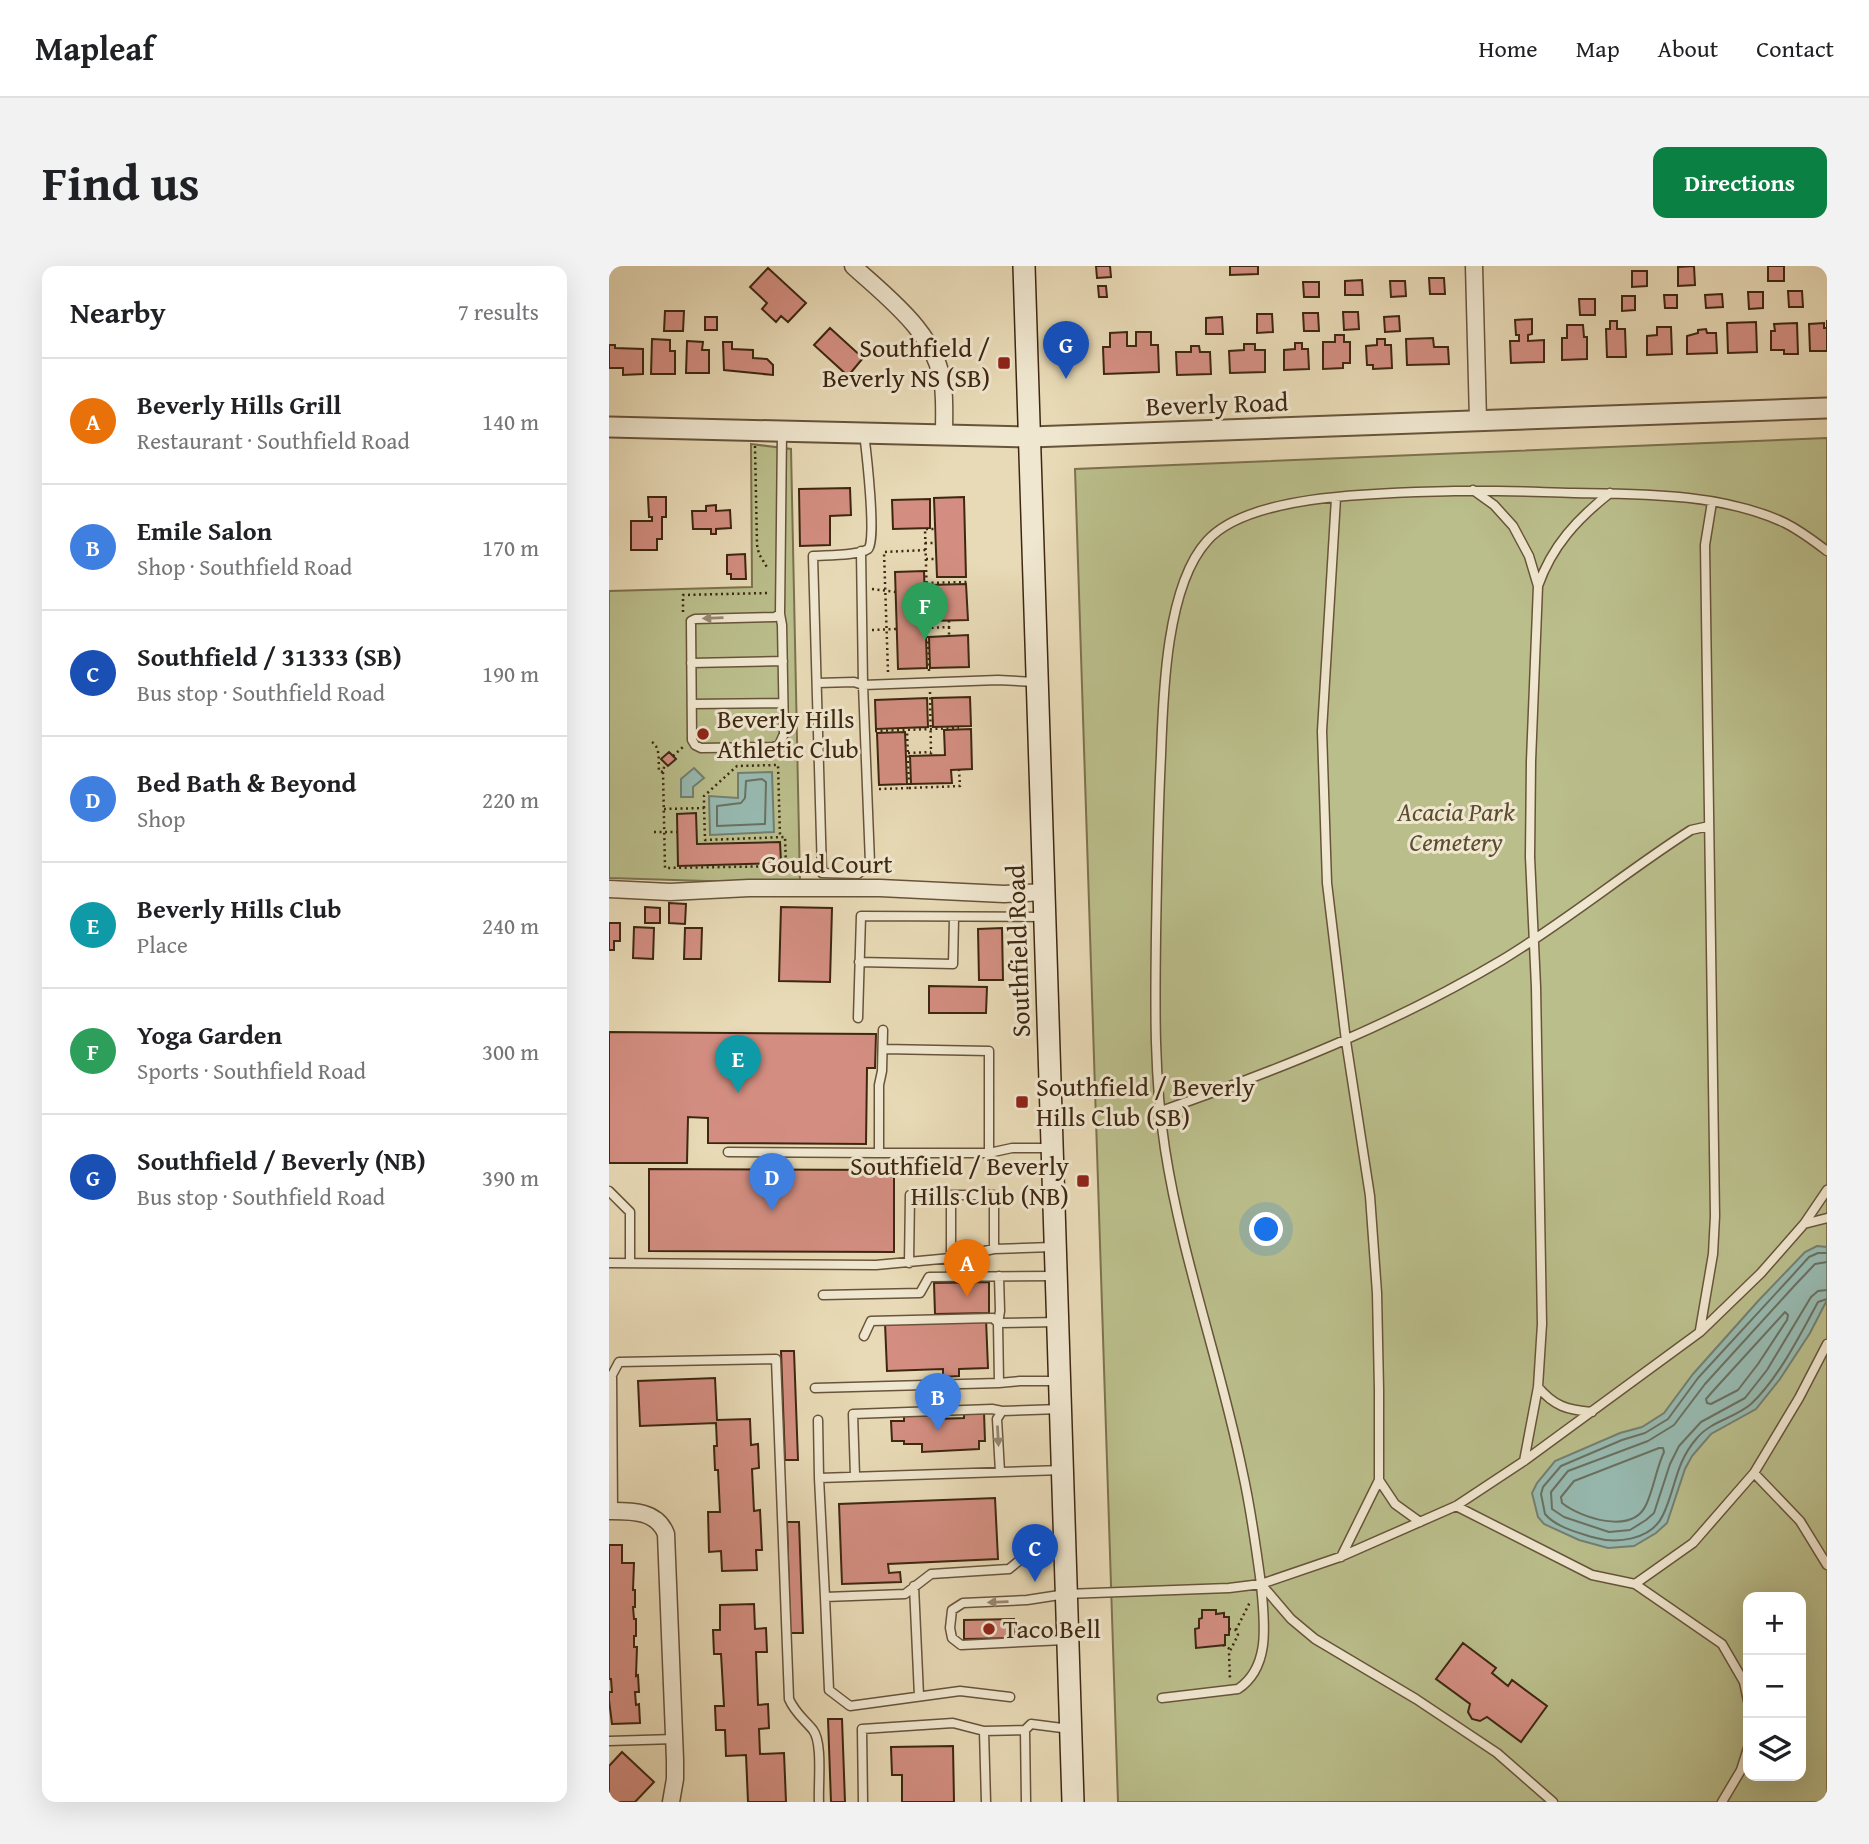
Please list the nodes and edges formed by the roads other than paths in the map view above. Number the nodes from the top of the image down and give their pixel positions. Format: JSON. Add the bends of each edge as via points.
{"nodes":[{"id":1,"x":853,"y":266,"type":"edge"},
{"id":2,"x":1024,"y":266,"type":"edge"},
{"id":3,"x":1473,"y":266,"type":"edge"},
{"id":4,"x":1827,"y":408,"type":"edge"},
{"id":5,"x":1478,"y":420,"type":"junction"},
{"id":6,"x":609,"y":427,"type":"edge"},
{"id":7,"x":782,"y":431,"type":"junction"},
{"id":8,"x":864,"y":433,"type":"junction"},
{"id":9,"x":944,"y":435,"type":"junction"},
{"id":10,"x":1031,"y":437,"type":"junction"},
{"id":11,"x":1473,"y":490,"type":"junction"},
{"id":12,"x":1610,"y":493,"type":"junction"},
{"id":13,"x":1336,"y":498,"type":"junction"},
{"id":14,"x":1712,"y":502,"type":"junction"},
{"id":15,"x":861,"y":551,"type":"junction"},
{"id":16,"x":1827,"y":551,"type":"edge"},
{"id":17,"x":1538,"y":586,"type":"junction"},
{"id":18,"x":780,"y":614,"type":"junction"},
{"id":19,"x":783,"y":661,"type":"junction"},
{"id":20,"x":691,"y":663,"type":"junction"},
{"id":21,"x":817,"y":683,"type":"junction"},
{"id":22,"x":1038,"y":683,"type":"junction"},
{"id":23,"x":863,"y":685,"type":"junction"},
{"id":24,"x":783,"y":703,"type":"junction"},
{"id":25,"x":692,"y":704,"type":"junction"},
{"id":26,"x":1709,"y":825,"type":"junction"},
{"id":27,"x":609,"y":888,"type":"edge"},
{"id":28,"x":1045,"y":892,"type":"junction"},
{"id":29,"x":1046,"y":917,"type":"junction"},
{"id":30,"x":954,"y":918,"type":"junction"},
{"id":31,"x":1532,"y":941,"type":"junction"},
{"id":32,"x":859,"y":962,"type":"junction"},
{"id":33,"x":858,"y":1018,"type":"dead end"},
{"id":34,"x":883,"y":1030,"type":"dead end"},
{"id":35,"x":1346,"y":1041,"type":"junction"},
{"id":36,"x":883,"y":1049,"type":"junction"},
{"id":37,"x":1161,"y":1111,"type":"junction"},
{"id":38,"x":1053,"y":1148,"type":"junction"},
{"id":39,"x":728,"y":1152,"type":"dead end"},
{"id":40,"x":880,"y":1153,"type":"junction"},
{"id":41,"x":989,"y":1153,"type":"junction"},
{"id":42,"x":1827,"y":1190,"type":"edge"},
{"id":43,"x":609,"y":1191,"type":"edge"},
{"id":44,"x":951,"y":1195,"type":"junction"},
{"id":45,"x":1827,"y":1218,"type":"edge"},
{"id":46,"x":1804,"y":1224,"type":"junction"},
{"id":47,"x":1055,"y":1247,"type":"junction"},
{"id":48,"x":993,"y":1249,"type":"junction"},
{"id":49,"x":951,"y":1258,"type":"junction"},
{"id":50,"x":909,"y":1262,"type":"junction"},
{"id":51,"x":609,"y":1263,"type":"edge"},
{"id":52,"x":630,"y":1263,"type":"junction"},
{"id":53,"x":951,"y":1276,"type":"junction"},
{"id":54,"x":999,"y":1276,"type":"junction"},
{"id":55,"x":1056,"y":1276,"type":"junction"},
{"id":56,"x":823,"y":1295,"type":"dead end"},
{"id":57,"x":1058,"y":1322,"type":"junction"},
{"id":58,"x":998,"y":1323,"type":"junction"},
{"id":59,"x":1700,"y":1332,"type":"junction"},
{"id":60,"x":864,"y":1336,"type":"dead end"},
{"id":61,"x":1827,"y":1344,"type":"edge"},
{"id":62,"x":610,"y":1375,"type":"edge"},
{"id":63,"x":1059,"y":1381,"type":"junction"},
{"id":64,"x":999,"y":1383,"type":"junction"},
{"id":65,"x":1538,"y":1387,"type":"junction"},
{"id":66,"x":815,"y":1388,"type":"dead end"},
{"id":67,"x":1060,"y":1409,"type":"junction"},
{"id":68,"x":1002,"y":1411,"type":"junction"},
{"id":69,"x":1592,"y":1412,"type":"junction"},
{"id":70,"x":818,"y":1420,"type":"dead end"},
{"id":71,"x":1524,"y":1461,"type":"junction"},
{"id":72,"x":1063,"y":1470,"type":"junction"},
{"id":73,"x":1000,"y":1472,"type":"junction"},
{"id":74,"x":1754,"y":1472,"type":"junction"},
{"id":75,"x":855,"y":1476,"type":"junction"},
{"id":76,"x":819,"y":1478,"type":"junction"},
{"id":77,"x":1379,"y":1479,"type":"junction"},
{"id":78,"x":1456,"y":1506,"type":"junction"},
{"id":79,"x":611,"y":1511,"type":"edge"},
{"id":80,"x":1420,"y":1522,"type":"junction"},
{"id":81,"x":1066,"y":1551,"type":"junction"},
{"id":82,"x":1340,"y":1557,"type":"junction"},
{"id":83,"x":1827,"y":1565,"type":"edge"},
{"id":84,"x":1261,"y":1584,"type":"junction"},
{"id":85,"x":1635,"y":1584,"type":"junction"},
{"id":86,"x":914,"y":1586,"type":"junction"},
{"id":87,"x":1066,"y":1594,"type":"junction"},
{"id":88,"x":825,"y":1597,"type":"junction"},
{"id":89,"x":1069,"y":1640,"type":"junction"},
{"id":90,"x":1743,"y":1680,"type":"edge"},
{"id":91,"x":919,"y":1696,"type":"junction"},
{"id":92,"x":1010,"y":1697,"type":"dead end"},
{"id":93,"x":1162,"y":1698,"type":"dead end"},
{"id":94,"x":1025,"y":1730,"type":"junction"},
{"id":95,"x":1072,"y":1730,"type":"junction"},
{"id":96,"x":984,"y":1731,"type":"junction"},
{"id":97,"x":674,"y":1739,"type":"junction"},
{"id":98,"x":609,"y":1741,"type":"edge"},
{"id":99,"x":1743,"y":1764,"type":"edge"},
{"id":100,"x":671,"y":1802,"type":"edge"},
{"id":101,"x":819,"y":1802,"type":"edge"},
{"id":102,"x":863,"y":1802,"type":"edge"},
{"id":103,"x":986,"y":1802,"type":"edge"},
{"id":104,"x":1026,"y":1802,"type":"edge"},
{"id":105,"x":1073,"y":1802,"type":"edge"},
{"id":106,"x":1553,"y":1802,"type":"edge"},
{"id":107,"x":1722,"y":1802,"type":"edge"}],
"edges":[{"from":1,"to":9,"type":"street","via":[[899,308],[930,347],[943,383]]},
{"from":2,"to":10,"type":"main road","name":"Southfield Road"},
{"from":3,"to":5,"type":"street"},
{"from":4,"to":5,"type":"street","name":"Beverly Road"},
{"from":5,"to":10,"type":"street","name":"Beverly Road"},
{"from":6,"to":7,"type":"street","name":"Beverly Road"},
{"from":7,"to":8,"type":"street","name":"Beverly Road"},
{"from":7,"to":18,"type":"lane"},
{"from":8,"to":9,"type":"street","name":"Beverly Road"},
{"from":8,"to":15,"type":"lane","via":[[872,521],[871,545]]},
{"from":9,"to":10,"type":"street","name":"Beverly Road"},
{"from":10,"to":22,"type":"main road","name":"Southfield Road"},
{"from":11,"to":12,"type":"lane"},
{"from":11,"to":13,"type":"lane"},
{"from":11,"to":17,"type":"lane","via":[[1513,526]]},
{"from":12,"to":14,"type":"lane"},
{"from":12,"to":17,"type":"lane","via":[[1563,537],[1546,562]]},
{"from":13,"to":35,"type":"lane","via":[[1322,732],[1327,883]]},
{"from":13,"to":37,"type":"lane","via":[[1294,501],[1245,514],[1209,538],[1188,567],[1172,625],[1162,716],[1155,992]]},
{"from":14,"to":16,"type":"lane","via":[[1786,523]]},
{"from":14,"to":26,"type":"lane","via":[[1705,545]]},
{"from":15,"to":21,"type":"lane","via":[[813,556]]},
{"from":15,"to":23,"type":"lane"},
{"from":17,"to":31,"type":"lane","via":[[1530,797]]},
{"from":18,"to":19,"type":"lane"},
{"from":18,"to":20,"type":"lane","one_way":true,"via":[[691,621]]},
{"from":19,"to":20,"type":"lane"},
{"from":19,"to":24,"type":"lane"},
{"from":20,"to":25,"type":"lane"},
{"from":21,"to":23,"type":"lane"},
{"from":21,"to":23,"type":"lane","via":[[823,873],[858,874],[870,863]]},
{"from":22,"to":23,"type":"lane"},
{"from":22,"to":28,"type":"main road","name":"Southfield Road"},
{"from":24,"to":25,"type":"lane"},
{"from":24,"to":25,"type":"lane","via":[[784,734],[779,745],[701,748],[692,740]]},
{"from":26,"to":31,"type":"lane","via":[[1691,830]]},
{"from":26,"to":59,"type":"lane","via":[[1715,1216]]},
{"from":27,"to":28,"type":"street","name":"Gould Court"},
{"from":28,"to":29,"type":"main road","name":"Southfield Road"},
{"from":29,"to":30,"type":"lane"},
{"from":29,"to":38,"type":"main road","name":"Southfield Road"},
{"from":30,"to":32,"type":"lane","via":[[861,916]]},
{"from":30,"to":32,"type":"lane","via":[[953,964]]},
{"from":31,"to":35,"type":"lane","via":[[1452,988]]},
{"from":31,"to":65,"type":"lane","via":[[1542,1257]]},
{"from":32,"to":33,"type":"lane"},
{"from":34,"to":36,"type":"lane"},
{"from":35,"to":37,"type":"lane"},
{"from":35,"to":77,"type":"lane","via":[[1370,1196],[1377,1293]]},
{"from":36,"to":40,"type":"lane"},
{"from":36,"to":41,"type":"lane","via":[[989,1051]]},
{"from":37,"to":84,"type":"lane","via":[[1185,1249],[1243,1472]]},
{"from":38,"to":41,"type":"lane"},
{"from":38,"to":47,"type":"main road","name":"Southfield Road"},
{"from":39,"to":40,"type":"lane"},
{"from":40,"to":41,"type":"lane"},
{"from":42,"to":46,"type":"lane"},
{"from":43,"to":52,"type":"lane","via":[[630,1212]]},
{"from":44,"to":48,"type":"lane","via":[[993,1195]]},
{"from":44,"to":49,"type":"lane"},
{"from":44,"to":50,"type":"lane","via":[[910,1195]]},
{"from":45,"to":46,"type":"lane"},
{"from":46,"to":59,"type":"lane"},
{"from":47,"to":48,"type":"lane"},
{"from":47,"to":55,"type":"main road","name":"Southfield Road"},
{"from":48,"to":49,"type":"lane"},
{"from":49,"to":50,"type":"lane"},
{"from":49,"to":53,"type":"lane"},
{"from":50,"to":52,"type":"lane"},
{"from":51,"to":52,"type":"lane"},
{"from":53,"to":54,"type":"lane"},
{"from":53,"to":56,"type":"lane","via":[[929,1277],[920,1293]]},
{"from":54,"to":55,"type":"lane"},
{"from":54,"to":58,"type":"lane"},
{"from":55,"to":57,"type":"main road","name":"Southfield Road"},
{"from":57,"to":58,"type":"lane"},
{"from":57,"to":63,"type":"main road","name":"Southfield Road"},
{"from":58,"to":60,"type":"lane","via":[[993,1318],[871,1321]]},
{"from":58,"to":64,"type":"lane"},
{"from":59,"to":69,"type":"lane"},
{"from":61,"to":74,"type":"lane"},
{"from":62,"to":79,"type":"lane"},
{"from":62,"to":101,"type":"lane","via":[[619,1362],[776,1359],[789,1699],[818,1744]]},
{"from":63,"to":64,"type":"lane"},
{"from":63,"to":67,"type":"main road","name":"Southfield Road"},
{"from":64,"to":66,"type":"lane"},
{"from":65,"to":69,"type":"lane","via":[[1550,1401]]},
{"from":65,"to":71,"type":"lane"},
{"from":67,"to":68,"type":"lane"},
{"from":67,"to":72,"type":"main road","name":"Southfield Road"},
{"from":68,"to":73,"type":"lane","one_way":true,"via":[[997,1419]]},
{"from":68,"to":75,"type":"lane","via":[[853,1415]]},
{"from":69,"to":71,"type":"lane"},
{"from":70,"to":76,"type":"lane"},
{"from":71,"to":78,"type":"lane"},
{"from":72,"to":73,"type":"lane"},
{"from":72,"to":81,"type":"main road","name":"Southfield Road"},
{"from":73,"to":75,"type":"lane"},
{"from":74,"to":83,"type":"lane","via":[[1800,1521]]},
{"from":74,"to":85,"type":"lane","via":[[1693,1543]]},
{"from":75,"to":76,"type":"lane"},
{"from":76,"to":88,"type":"lane"},
{"from":77,"to":80,"type":"lane","via":[[1395,1504]]},
{"from":77,"to":82,"type":"lane"},
{"from":78,"to":80,"type":"lane"},
{"from":78,"to":85,"type":"lane","via":[[1593,1575]]},
{"from":79,"to":97,"type":"street","via":[[652,1517],[663,1527],[667,1540]]},
{"from":80,"to":82,"type":"lane"},
{"from":81,"to":86,"type":"lane","via":[[1025,1555],[1009,1569],[931,1574]]},
{"from":81,"to":87,"type":"main road","name":"Southfield Road"},
{"from":82,"to":84,"type":"lane"},
{"from":84,"to":87,"type":"lane"},
{"from":84,"to":93,"type":"lane","via":[[1264,1619],[1256,1672],[1238,1689]]},
{"from":84,"to":106,"type":"lane","via":[[1315,1639],[1497,1753]]},
{"from":85,"to":90,"type":"lane","via":[[1722,1644]]},
{"from":86,"to":88,"type":"lane","via":[[905,1594]]},
{"from":86,"to":91,"type":"lane"},
{"from":87,"to":89,"type":"main road","name":"Southfield Road"},
{"from":87,"to":89,"type":"lane","one_way":true,"via":[[963,1603],[952,1610],[950,1628],[952,1638],[961,1645]]},
{"from":88,"to":91,"type":"lane","via":[[829,1690],[850,1706]]},
{"from":89,"to":95,"type":"main road","name":"Southfield Road"},
{"from":91,"to":92,"type":"lane","via":[[960,1690]]},
{"from":94,"to":95,"type":"lane","via":[[1031,1724]]},
{"from":94,"to":96,"type":"lane"},
{"from":94,"to":104,"type":"lane"},
{"from":95,"to":105,"type":"main road","name":"Southfield Road"},
{"from":96,"to":102,"type":"lane","via":[[953,1723],[862,1729]]},
{"from":96,"to":103,"type":"lane"},
{"from":97,"to":98,"type":"lane"},
{"from":97,"to":100,"type":"street"},
{"from":99,"to":107,"type":"lane"}]}
